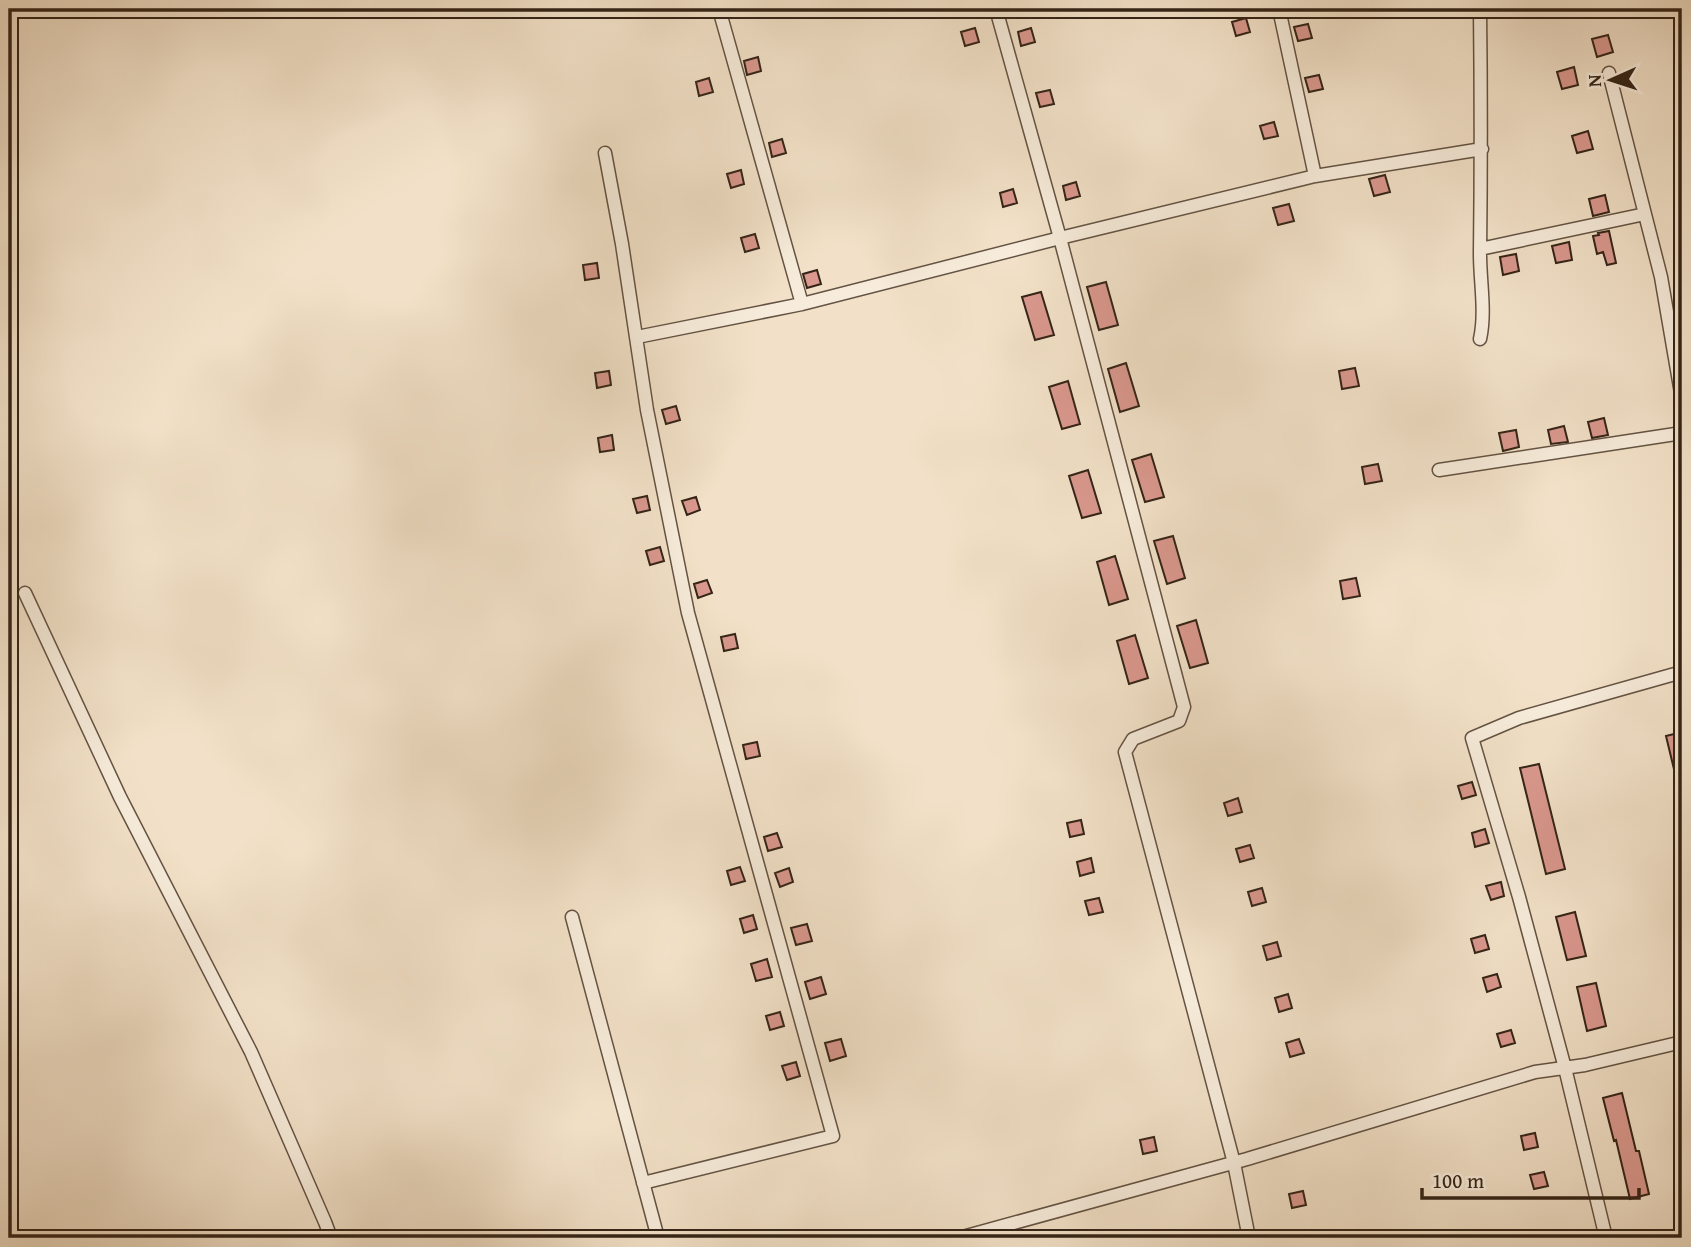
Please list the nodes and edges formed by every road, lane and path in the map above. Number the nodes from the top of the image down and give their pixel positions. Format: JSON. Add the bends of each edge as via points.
{"nodes":[{"id":1,"x":719,"y":9,"type":"edge"},
{"id":2,"x":996,"y":9,"type":"edge"},
{"id":3,"x":1279,"y":9,"type":"edge"},
{"id":4,"x":1480,"y":9,"type":"edge"},
{"id":5,"x":1609,"y":73,"type":"dead end"},
{"id":6,"x":1482,"y":149,"type":"junction"},
{"id":7,"x":605,"y":153,"type":"dead end"},
{"id":8,"x":1315,"y":176,"type":"junction"},
{"id":9,"x":1645,"y":214,"type":"junction"},
{"id":10,"x":1060,"y":238,"type":"junction"},
{"id":11,"x":1480,"y":249,"type":"junction"},
{"id":12,"x":802,"y":304,"type":"junction"},
{"id":13,"x":637,"y":337,"type":"junction"},
{"id":14,"x":1480,"y":340,"type":"dead end"},
{"id":15,"x":1682,"y":399,"type":"edge"},
{"id":16,"x":1682,"y":433,"type":"edge"},
{"id":17,"x":1439,"y":470,"type":"dead end"},
{"id":18,"x":1682,"y":480,"type":"edge"},
{"id":19,"x":1682,"y":497,"type":"edge"},
{"id":20,"x":25,"y":593,"type":"dead end"},
{"id":21,"x":1682,"y":673,"type":"edge"},
{"id":22,"x":572,"y":917,"type":"dead end"},
{"id":23,"x":1682,"y":1042,"type":"edge"},
{"id":24,"x":1564,"y":1068,"type":"junction"},
{"id":25,"x":1234,"y":1163,"type":"junction"},
{"id":26,"x":643,"y":1182,"type":"junction"},
{"id":27,"x":331,"y":1238,"type":"edge"},
{"id":28,"x":658,"y":1238,"type":"edge"},
{"id":29,"x":959,"y":1238,"type":"edge"},
{"id":30,"x":1249,"y":1238,"type":"edge"},
{"id":31,"x":1606,"y":1238,"type":"edge"}],
"edges":[{"from":1,"to":12,"type":"street"},
{"from":2,"to":10,"type":"street"},
{"from":3,"to":8,"type":"street"},
{"from":4,"to":6,"type":"street"},
{"from":5,"to":9,"type":"street"},
{"from":6,"to":8,"type":"street"},
{"from":6,"to":11,"type":"street"},
{"from":7,"to":13,"type":"street"},
{"from":8,"to":10,"type":"street"},
{"from":9,"to":11,"type":"street"},
{"from":9,"to":15,"type":"street"},
{"from":10,"to":12,"type":"street"},
{"from":10,"to":25,"type":"street","via":[[1184,707],[1180,721],[1133,739],[1125,752]]},
{"from":11,"to":14,"type":"street"},
{"from":12,"to":13,"type":"street"},
{"from":13,"to":26,"type":"street","via":[[688,613],[833,1136]]},
{"from":16,"to":17,"type":"street"},
{"from":18,"to":19,"type":"street"},
{"from":20,"to":27,"type":"street","via":[[120,797],[251,1052]]},
{"from":21,"to":24,"type":"street","via":[[1519,718],[1472,737]]},
{"from":22,"to":26,"type":"street"},
{"from":23,"to":24,"type":"street"},
{"from":24,"to":25,"type":"street","via":[[1535,1072]]},
{"from":24,"to":31,"type":"street"},
{"from":25,"to":29,"type":"street"},
{"from":25,"to":30,"type":"street"},
{"from":26,"to":28,"type":"street"}]}
